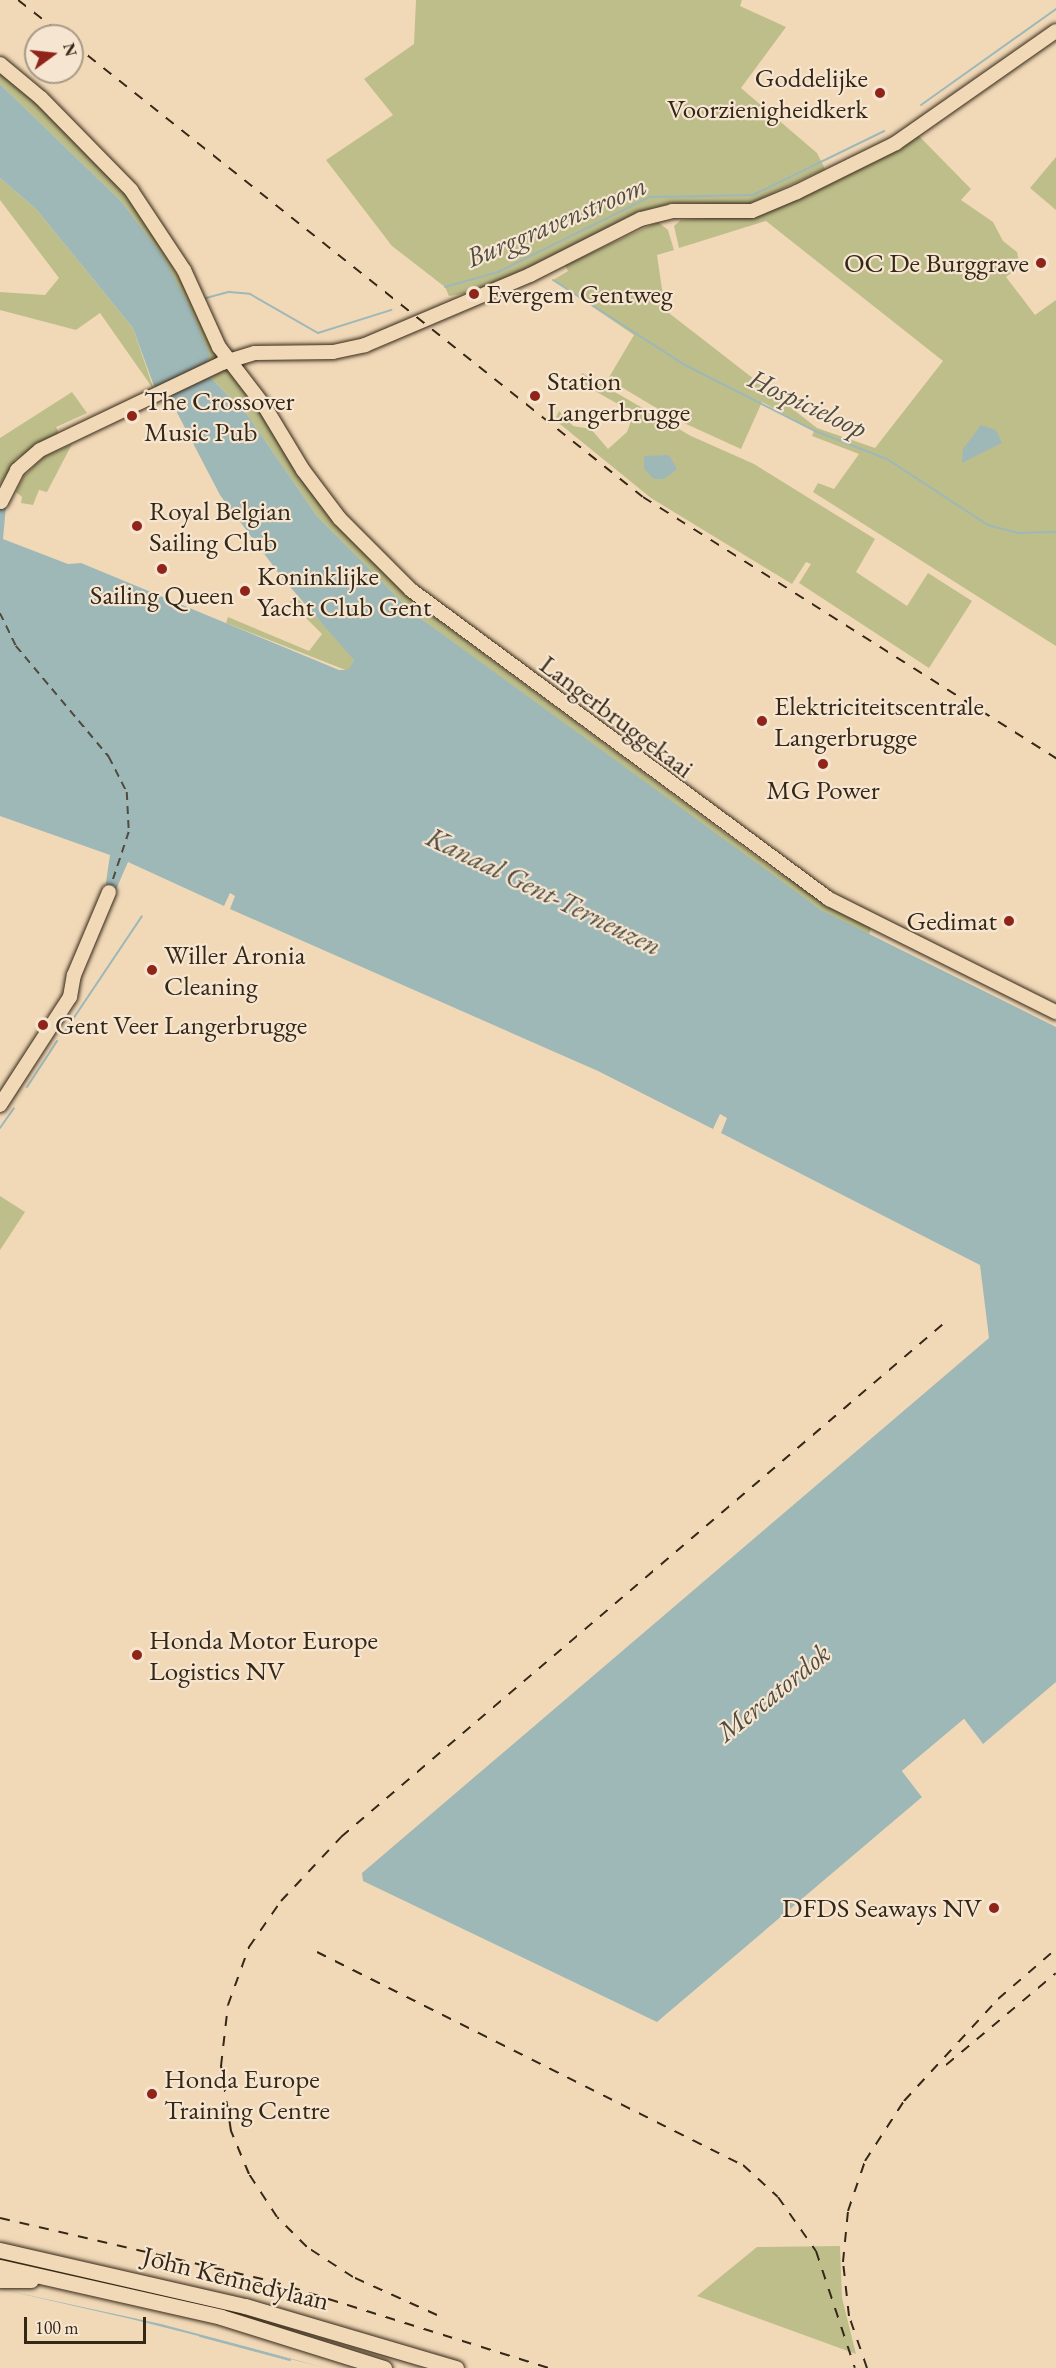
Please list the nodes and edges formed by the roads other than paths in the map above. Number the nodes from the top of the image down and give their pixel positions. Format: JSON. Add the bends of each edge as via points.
{"nodes":[{"id":1,"x":1056,"y":31,"type":"edge"},
{"id":2,"x":0,"y":64,"type":"edge"},
{"id":3,"x":230,"y":362,"type":"junction"},
{"id":4,"x":1,"y":502,"type":"edge"},
{"id":5,"x":109,"y":892,"type":"dead end"},
{"id":6,"x":1056,"y":1012,"type":"edge"},
{"id":7,"x":0,"y":1105,"type":"edge"},
{"id":8,"x":0,"y":2245,"type":"edge"},
{"id":9,"x":0,"y":2250,"type":"edge"},
{"id":10,"x":0,"y":2267,"type":"edge"},
{"id":11,"x":87,"y":2268,"type":"junction"},
{"id":12,"x":0,"y":2273,"type":"edge"},
{"id":13,"x":0,"y":2280,"type":"edge"},
{"id":14,"x":31,"y":2280,"type":"junction"},
{"id":15,"x":362,"y":2368,"type":"edge"},
{"id":16,"x":384,"y":2368,"type":"edge"},
{"id":17,"x":456,"y":2368,"type":"edge"}],
"edges":[{"from":1,"to":3,"type":"main road","via":[[901,140],[752,211],[672,211],[641,219],[452,309],[345,351],[255,353]]},
{"from":2,"to":3,"type":"main road","name":"Langerbruggekaai","via":[[41,98],[131,190],[170,246]]},
{"from":3,"to":4,"type":"main road","via":[[207,369],[28,458],[17,470]]},
{"from":3,"to":6,"type":"main road","name":"Langerbruggekaai","via":[[340,519],[431,607],[829,899]]},
{"from":5,"to":7,"type":"main road","via":[[74,975],[70,997]]},
{"from":8,"to":11,"type":"highway"},
{"from":9,"to":11,"type":"highway","name":"John Kennedylaan"},
{"from":10,"to":16,"type":"highway","name":"John Kennedylaan","via":[[221,2317]]},
{"from":11,"to":17,"type":"highway","name":"John Kennedylaan","via":[[344,2332]]},
{"from":12,"to":14,"type":"highway","name":"John Kennedylaan"},
{"from":13,"to":14,"type":"highway"},
{"from":14,"to":15,"type":"highway","name":"John Kennedylaan","via":[[206,2322]]}]}
